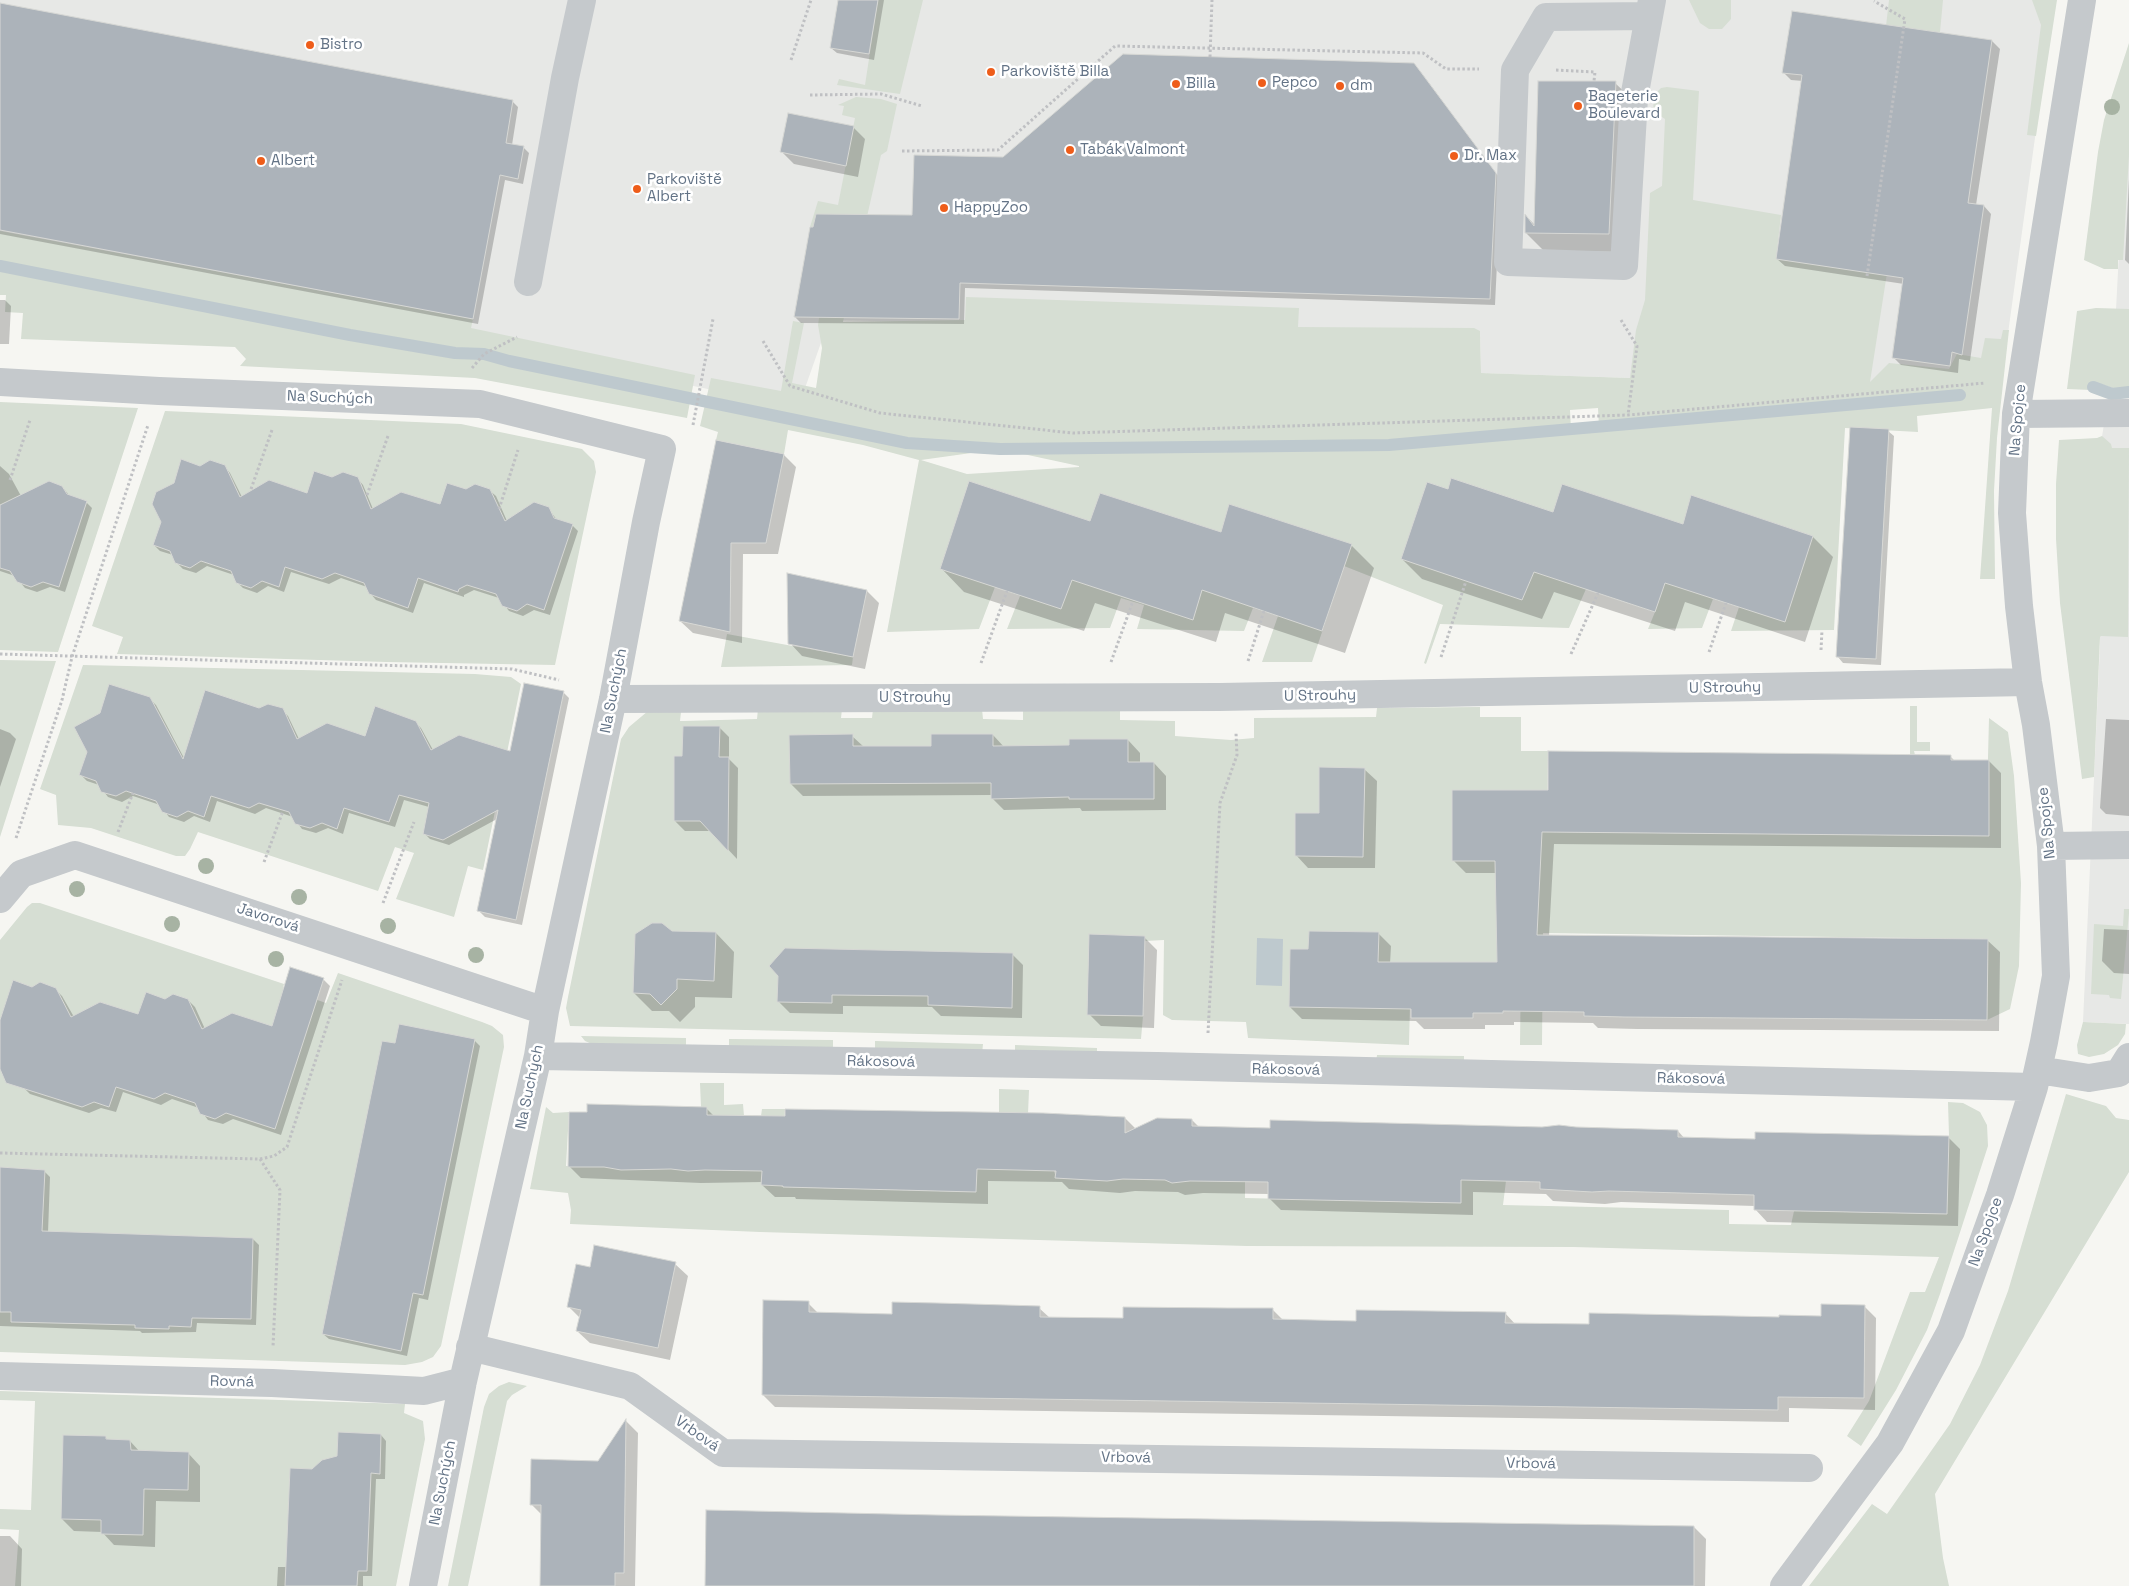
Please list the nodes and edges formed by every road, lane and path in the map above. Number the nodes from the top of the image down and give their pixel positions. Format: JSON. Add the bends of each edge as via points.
{"nodes":[{"id":1,"x":582,"y":0,"type":"edge"},
{"id":2,"x":811,"y":0,"type":"edge"},
{"id":3,"x":1212,"y":0,"type":"edge"},
{"id":4,"x":2082,"y":0,"type":"edge"},
{"id":5,"x":1874,"y":1,"type":"edge"},
{"id":6,"x":1651,"y":8,"type":"edge"},
{"id":7,"x":1210,"y":48,"type":"junction"},
{"id":8,"x":1210,"y":57,"type":"dead end"},
{"id":9,"x":791,"y":60,"type":"dead end"},
{"id":10,"x":1488,"y":70,"type":"dead end"},
{"id":11,"x":1549,"y":70,"type":"dead end"},
{"id":12,"x":1594,"y":82,"type":"dead end"},
{"id":13,"x":810,"y":95,"type":"dead end"},
{"id":14,"x":922,"y":106,"type":"dead end"},
{"id":15,"x":902,"y":151,"type":"dead end"},
{"id":16,"x":1867,"y":276,"type":"dead end"},
{"id":17,"x":528,"y":282,"type":"dead end"},
{"id":18,"x":714,"y":319,"type":"dead end"},
{"id":19,"x":1621,"y":320,"type":"dead end"},
{"id":20,"x":517,"y":337,"type":"dead end"},
{"id":21,"x":763,"y":341,"type":"dead end"},
{"id":22,"x":2021,"y":379,"type":"junction"},
{"id":23,"x":0,"y":382,"type":"edge"},
{"id":24,"x":159,"y":391,"type":"junction"},
{"id":25,"x":460,"y":403,"type":"junction"},
{"id":26,"x":32,"y":412,"type":"dead end"},
{"id":27,"x":2129,"y":413,"type":"edge"},
{"id":28,"x":2016,"y":414,"type":"junction"},
{"id":29,"x":1628,"y":415,"type":"junction"},
{"id":30,"x":275,"y":424,"type":"dead end"},
{"id":31,"x":693,"y":425,"type":"dead end"},
{"id":32,"x":391,"y":431,"type":"dead end"},
{"id":33,"x":519,"y":445,"type":"dead end"},
{"id":34,"x":10,"y":480,"type":"dead end"},
{"id":35,"x":251,"y":488,"type":"dead end"},
{"id":36,"x":367,"y":495,"type":"dead end"},
{"id":37,"x":499,"y":508,"type":"dead end"},
{"id":38,"x":1466,"y":581,"type":"dead end"},
{"id":39,"x":1007,"y":591,"type":"dead end"},
{"id":40,"x":1598,"y":593,"type":"dead end"},
{"id":41,"x":1133,"y":601,"type":"dead end"},
{"id":42,"x":1726,"y":603,"type":"dead end"},
{"id":43,"x":1264,"y":612,"type":"dead end"},
{"id":44,"x":0,"y":654,"type":"edge"},
{"id":45,"x":72,"y":657,"type":"junction"},
{"id":46,"x":1706,"y":659,"type":"dead end"},
{"id":47,"x":1440,"y":660,"type":"dead end"},
{"id":48,"x":1569,"y":660,"type":"dead end"},
{"id":49,"x":1108,"y":669,"type":"dead end"},
{"id":50,"x":1245,"y":669,"type":"dead end"},
{"id":51,"x":978,"y":671,"type":"dead end"},
{"id":52,"x":558,"y":680,"type":"dead end"},
{"id":53,"x":2028,"y":682,"type":"junction"},
{"id":54,"x":1233,"y":697,"type":"junction"},
{"id":55,"x":613,"y":699,"type":"junction"},
{"id":56,"x":132,"y":793,"type":"dead end"},
{"id":57,"x":283,"y":811,"type":"dead end"},
{"id":58,"x":414,"y":822,"type":"dead end"},
{"id":59,"x":116,"y":836,"type":"dead end"},
{"id":60,"x":14,"y":842,"type":"dead end"},
{"id":61,"x":2129,"y":845,"type":"edge"},
{"id":62,"x":2051,"y":846,"type":"junction"},
{"id":63,"x":264,"y":862,"type":"dead end"},
{"id":64,"x":0,"y":899,"type":"edge"},
{"id":65,"x":383,"y":903,"type":"dead end"},
{"id":66,"x":354,"y":947,"type":"junction"},
{"id":67,"x":545,"y":1011,"type":"junction"},
{"id":68,"x":538,"y":1056,"type":"junction"},
{"id":69,"x":2129,"y":1057,"type":"edge"},
{"id":70,"x":1207,"y":1069,"type":"junction"},
{"id":71,"x":2036,"y":1078,"type":"junction"},
{"id":72,"x":0,"y":1153,"type":"edge"},
{"id":73,"x":260,"y":1160,"type":"junction"},
{"id":74,"x":470,"y":1347,"type":"junction"},
{"id":75,"x":0,"y":1376,"type":"edge"},
{"id":76,"x":462,"y":1381,"type":"junction"},
{"id":77,"x":272,"y":1383,"type":"junction"},
{"id":78,"x":1809,"y":1468,"type":"dead end"},
{"id":79,"x":423,"y":1586,"type":"edge"},
{"id":80,"x":1784,"y":1586,"type":"edge"}],
"edges":[{"from":1,"to":17,"type":"street","via":[[564,78]]},
{"from":2,"to":9,"type":"path"},
{"from":3,"to":7,"type":"path"},
{"from":4,"to":22,"type":"street","name":"Na Spojce"},
{"from":5,"to":16,"type":"path","via":[[1905,20]]},
{"from":6,"to":6,"type":"street","via":[[1634,98],[1624,266],[1508,262],[1515,70],[1546,17]]},
{"from":7,"to":8,"type":"path"},
{"from":7,"to":10,"type":"path","via":[[1424,53],[1446,69]]},
{"from":7,"to":15,"type":"path","via":[[1115,46],[998,150]]},
{"from":11,"to":12,"type":"path","via":[[1595,72]]},
{"from":13,"to":14,"type":"path","via":[[881,94]]},
{"from":18,"to":31,"type":"path"},
{"from":19,"to":29,"type":"path","via":[[1637,346]]},
{"from":20,"to":25,"type":"path","via":[[484,354],[464,378]]},
{"from":21,"to":29,"type":"path","via":[[790,386],[880,413],[1073,433]]},
{"from":22,"to":28,"type":"street","name":"Na Spojce"},
{"from":22,"to":29,"type":"path"},
{"from":23,"to":24,"type":"street","name":"Na Suchých"},
{"from":24,"to":25,"type":"street","name":"Na Suchých"},
{"from":24,"to":45,"type":"path"},
{"from":25,"to":55,"type":"street","name":"Na Suchých","via":[[480,404],[662,449]]},
{"from":26,"to":34,"type":"path"},
{"from":27,"to":28,"type":"street"},
{"from":28,"to":53,"type":"street","name":"Na Spojce","via":[[2012,513]]},
{"from":30,"to":35,"type":"path"},
{"from":32,"to":36,"type":"path"},
{"from":33,"to":37,"type":"path"},
{"from":38,"to":47,"type":"path"},
{"from":39,"to":51,"type":"path"},
{"from":40,"to":48,"type":"path"},
{"from":41,"to":49,"type":"path"},
{"from":42,"to":46,"type":"path"},
{"from":43,"to":50,"type":"path"},
{"from":44,"to":45,"type":"path"},
{"from":45,"to":52,"type":"path","via":[[512,669]]},
{"from":45,"to":60,"type":"path","via":[[62,700]]},
{"from":53,"to":54,"type":"street","name":"U Strouhy"},
{"from":53,"to":62,"type":"street","name":"Na Spojce"},
{"from":54,"to":55,"type":"street","name":"U Strouhy"},
{"from":54,"to":70,"type":"path","via":[[1237,755],[1220,803]]},
{"from":55,"to":67,"type":"street","name":"Na Suchých"},
{"from":56,"to":59,"type":"path"},
{"from":57,"to":63,"type":"path"},
{"from":58,"to":65,"type":"path"},
{"from":61,"to":62,"type":"street"},
{"from":62,"to":71,"type":"street","name":"Na Spojce","via":[[2056,976]]},
{"from":64,"to":66,"type":"street","name":"Javorová","via":[[22,874],[75,855]]},
{"from":66,"to":67,"type":"street","name":"Javorová"},
{"from":66,"to":73,"type":"path","via":[[287,1147]]},
{"from":67,"to":68,"type":"street","name":"Na Suchých"},
{"from":68,"to":70,"type":"street","name":"Rákosová"},
{"from":68,"to":74,"type":"street","name":"Na Suchých"},
{"from":69,"to":71,"type":"street","name":"Rákosová","via":[[2119,1073],[2089,1078]]},
{"from":70,"to":71,"type":"street","name":"Rákosová"},
{"from":71,"to":80,"type":"street","name":"Na Spojce","via":[[2000,1194],[1951,1331],[1890,1443]]},
{"from":72,"to":73,"type":"path"},
{"from":73,"to":77,"type":"path","via":[[280,1190]]},
{"from":74,"to":76,"type":"street","name":"Na Suchých"},
{"from":74,"to":78,"type":"street","name":"Vrbová","via":[[630,1386],[724,1453]]},
{"from":75,"to":77,"type":"street","name":"Rovná"},
{"from":76,"to":77,"type":"street","name":"Rovná","via":[[424,1391]]},
{"from":76,"to":79,"type":"street","name":"Na Suchých"}]}
